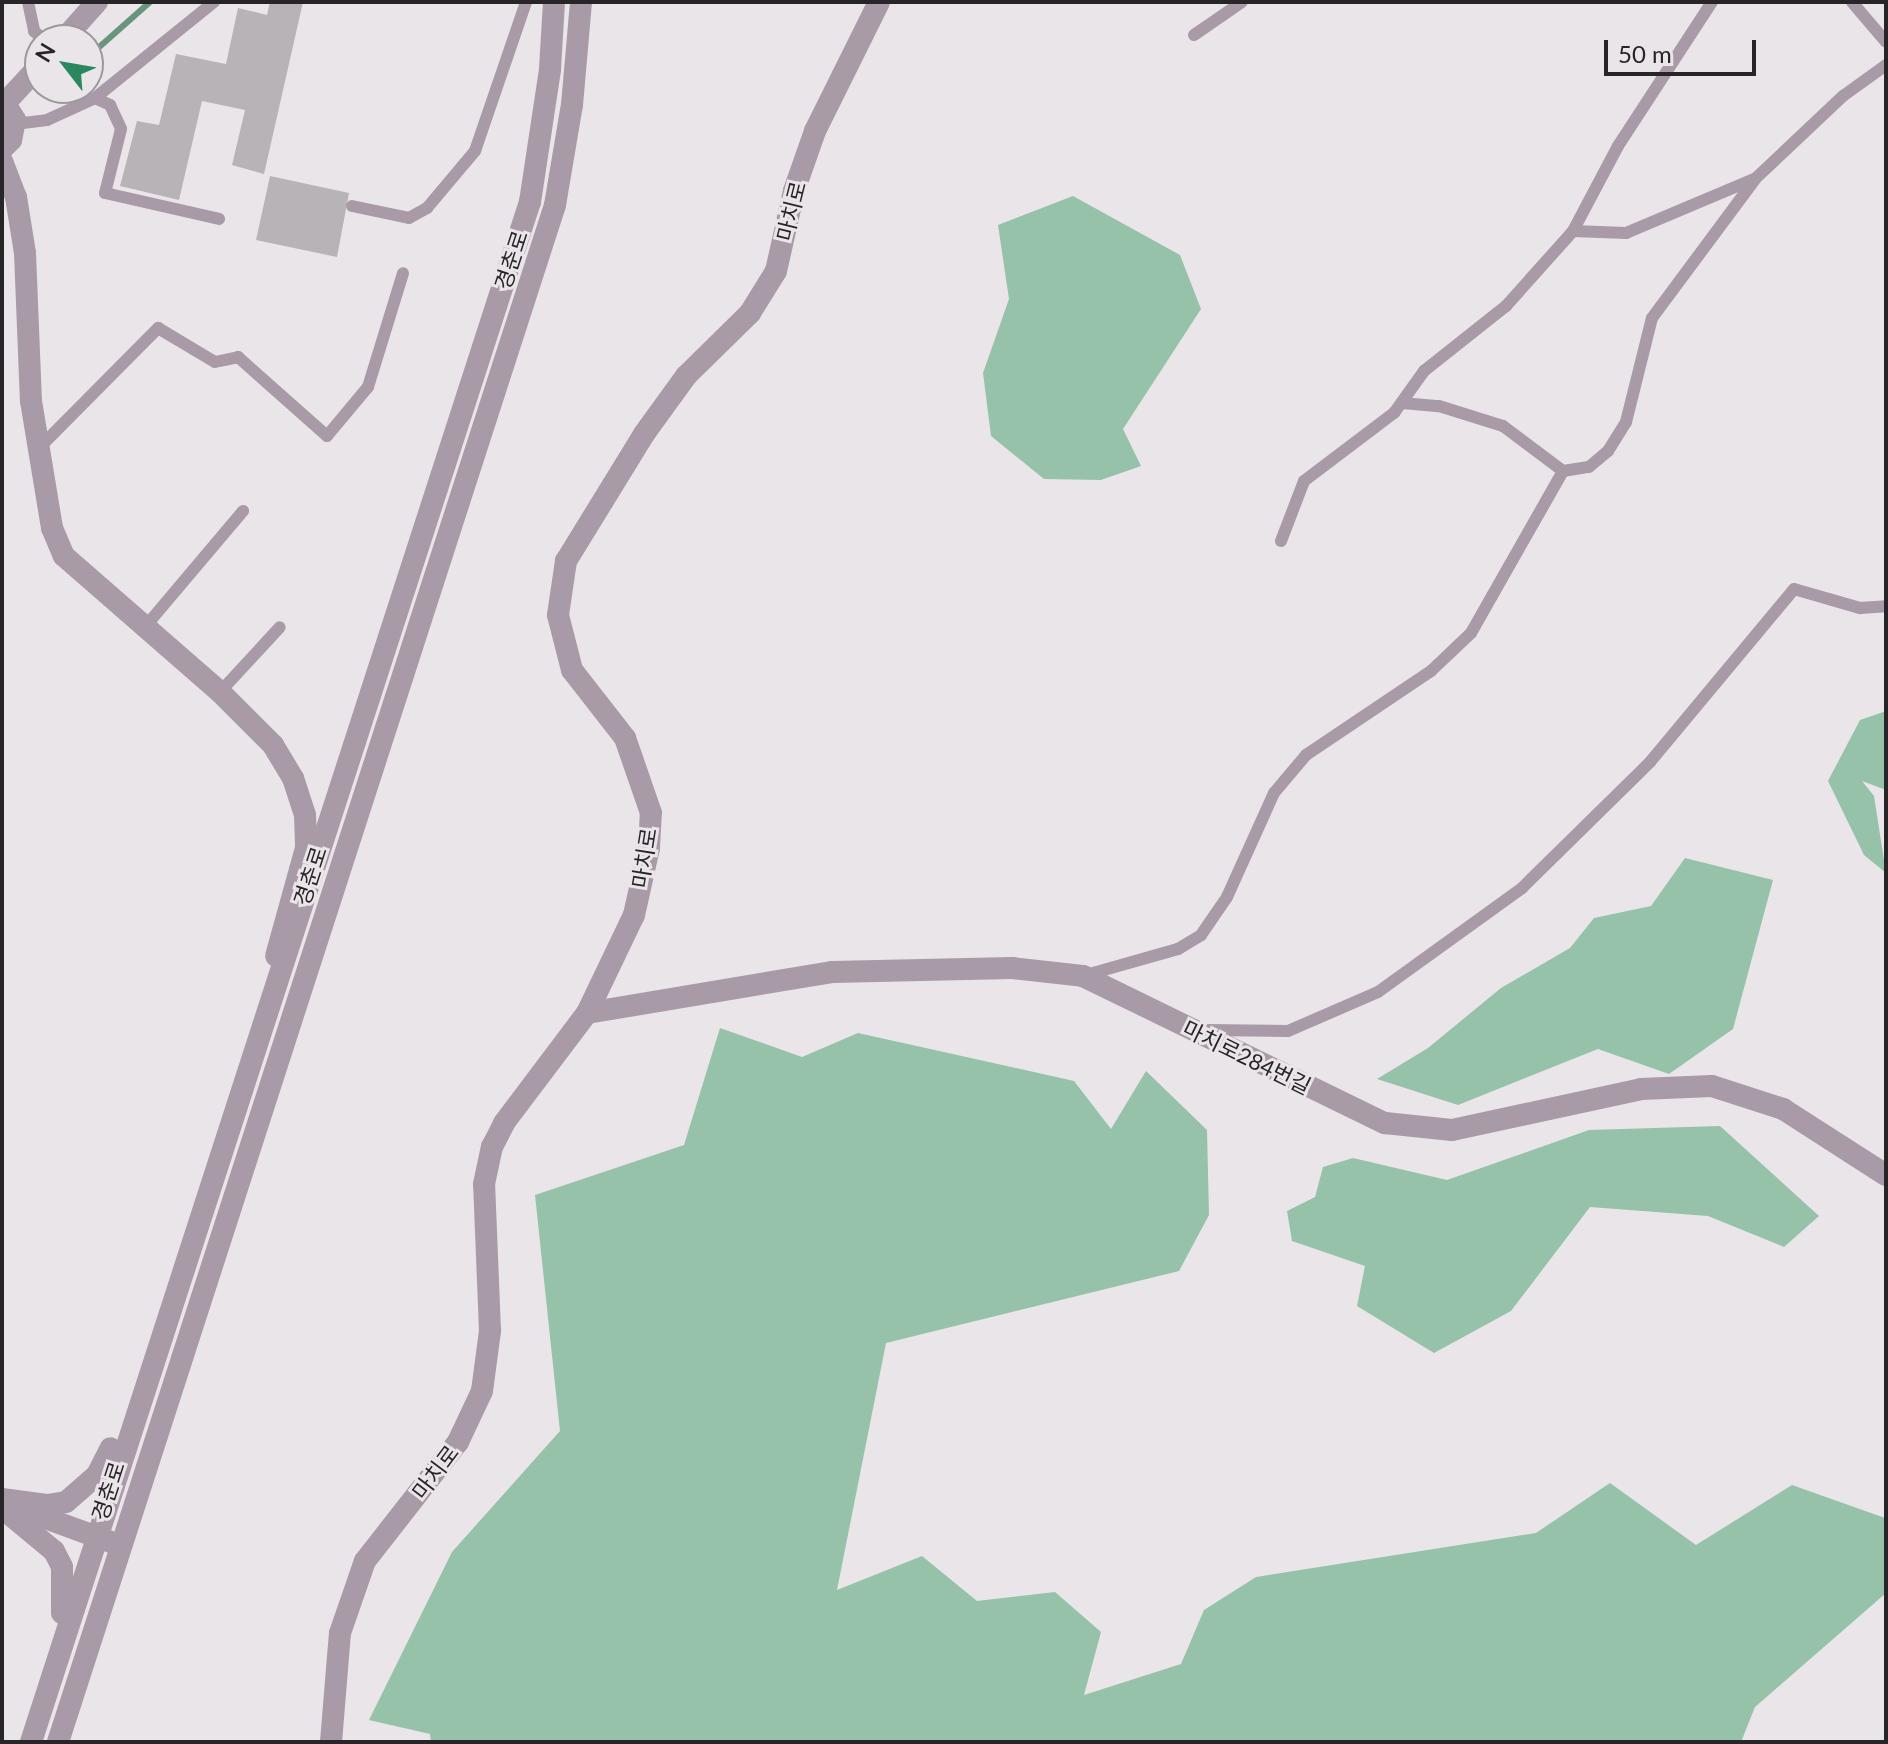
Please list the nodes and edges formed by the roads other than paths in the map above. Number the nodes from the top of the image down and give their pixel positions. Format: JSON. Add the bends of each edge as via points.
{"nodes":[{"id":1,"x":28,"y":2,"type":"edge"},
{"id":2,"x":97,"y":2,"type":"edge"},
{"id":3,"x":214,"y":2,"type":"edge"},
{"id":4,"x":526,"y":2,"type":"edge"},
{"id":5,"x":554,"y":2,"type":"edge"},
{"id":6,"x":581,"y":2,"type":"edge"},
{"id":7,"x":879,"y":2,"type":"edge"},
{"id":8,"x":1242,"y":2,"type":"edge"},
{"id":9,"x":1712,"y":2,"type":"edge"},
{"id":10,"x":1852,"y":2,"type":"edge"},
{"id":11,"x":33,"y":24,"type":"edge"},
{"id":12,"x":77,"y":24,"type":"edge"},
{"id":13,"x":1194,"y":35,"type":"dead end"},
{"id":14,"x":1886,"y":42,"type":"edge"},
{"id":15,"x":1886,"y":65,"type":"edge"},
{"id":16,"x":24,"y":81,"type":"edge"},
{"id":17,"x":104,"y":91,"type":"edge"},
{"id":18,"x":4,"y":100,"type":"edge"},
{"id":19,"x":104,"y":102,"type":"edge"},
{"id":20,"x":82,"y":104,"type":"edge"},
{"id":21,"x":15,"y":124,"type":"junction"},
{"id":22,"x":2,"y":149,"type":"edge"},
{"id":23,"x":2,"y":161,"type":"edge"},
{"id":24,"x":1756,"y":178,"type":"junction"},
{"id":25,"x":352,"y":206,"type":"dead end"},
{"id":26,"x":219,"y":219,"type":"dead end"},
{"id":27,"x":1573,"y":231,"type":"junction"},
{"id":28,"x":403,"y":273,"type":"dead end"},
{"id":29,"x":1402,"y":403,"type":"junction"},
{"id":30,"x":40,"y":447,"type":"junction"},
{"id":31,"x":1563,"y":471,"type":"junction"},
{"id":32,"x":243,"y":511,"type":"dead end"},
{"id":33,"x":1281,"y":541,"type":"dead end"},
{"id":34,"x":1886,"y":606,"type":"edge"},
{"id":35,"x":145,"y":627,"type":"junction"},
{"id":36,"x":280,"y":627,"type":"dead end"},
{"id":37,"x":220,"y":692,"type":"junction"},
{"id":38,"x":1083,"y":976,"type":"junction"},
{"id":39,"x":587,"y":1013,"type":"junction"},
{"id":40,"x":1192,"y":1030,"type":"junction"},
{"id":41,"x":250,"y":1061,"type":"junction"},
{"id":42,"x":1886,"y":1175,"type":"edge"},
{"id":43,"x":144,"y":1383,"type":"junction"},
{"id":44,"x":2,"y":1503,"type":"edge"},
{"id":45,"x":94,"y":1536,"type":"junction"},
{"id":46,"x":119,"y":1545,"type":"junction"},
{"id":47,"x":60,"y":1645,"type":"junction"},
{"id":48,"x":31,"y":1742,"type":"edge"},
{"id":49,"x":58,"y":1742,"type":"edge"},
{"id":50,"x":331,"y":1742,"type":"edge"}],
"edges":[{"from":1,"to":11,"type":"lane"},
{"from":2,"to":12,"type":"street"},
{"from":3,"to":17,"type":"lane"},
{"from":4,"to":25,"type":"lane","via":[[475,151],[427,208],[409,218]]},
{"from":5,"to":41,"type":"street","name":"경춘로","via":[[550,69],[530,202]]},
{"from":6,"to":46,"type":"street","name":"경춘로","via":[[572,105],[555,205]]},
{"from":7,"to":39,"type":"street","name":"마치로","via":[[815,131],[794,191],[776,271],[750,313],[686,376],[652,422],[566,561],[558,615],[572,670],[625,738],[651,813],[634,915]]},
{"from":8,"to":13,"type":"lane"},
{"from":9,"to":27,"type":"lane","via":[[1618,146]]},
{"from":10,"to":14,"type":"lane"},
{"from":15,"to":24,"type":"lane","via":[[1843,96]]},
{"from":16,"to":18,"type":"street"},
{"from":18,"to":21,"type":"street"},
{"from":19,"to":26,"type":"lane","via":[[121,129],[105,193]]},
{"from":20,"to":21,"type":"lane","via":[[47,120]]},
{"from":21,"to":22,"type":"street"},
{"from":23,"to":30,"type":"street","via":[[16,197],[25,253],[31,401]]},
{"from":24,"to":27,"type":"lane","via":[[1626,233]]},
{"from":24,"to":31,"type":"lane","via":[[1652,318],[1626,422],[1608,451],[1589,467]]},
{"from":27,"to":29,"type":"lane","via":[[1506,306],[1424,371]]},
{"from":28,"to":30,"type":"lane","via":[[368,387],[327,436],[238,357],[215,362],[158,328]]},
{"from":29,"to":31,"type":"lane","via":[[1439,406],[1503,426]]},
{"from":29,"to":33,"type":"lane","via":[[1304,481]]},
{"from":30,"to":35,"type":"street","via":[[52,528],[64,556]]},
{"from":31,"to":38,"type":"lane","via":[[1471,633],[1431,671],[1306,755],[1274,793],[1227,897],[1201,935],[1178,949]]},
{"from":32,"to":35,"type":"lane"},
{"from":34,"to":40,"type":"lane","via":[[1860,608],[1794,589],[1650,762],[1522,888],[1378,992],[1288,1031]]},
{"from":35,"to":37,"type":"street"},
{"from":36,"to":37,"type":"lane"},
{"from":37,"to":41,"type":"street","via":[[273,745],[305,815],[306,848]]},
{"from":38,"to":39,"type":"street","name":"마치로284번길","via":[[1012,968],[832,972]]},
{"from":38,"to":40,"type":"street","name":"마치로284번길"},
{"from":39,"to":50,"type":"street","name":"마치로","via":[[492,1147],[484,1184],[489,1365],[474,1415],[431,1480],[365,1561],[340,1633]]},
{"from":40,"to":42,"type":"street","name":"마치로284번길","via":[[1385,1123],[1452,1130],[1641,1089],[1712,1086],[1783,1109]]},
{"from":41,"to":43,"type":"street","name":"경춘로"},
{"from":43,"to":44,"type":"street","via":[[97,1475],[81,1492],[47,1505]]},
{"from":43,"to":45,"type":"street","name":"경춘로"},
{"from":44,"to":45,"type":"street"},
{"from":44,"to":47,"type":"street","via":[[54,1551],[62,1567]]},
{"from":45,"to":46,"type":"street"},
{"from":45,"to":47,"type":"street","name":"경춘로"},
{"from":46,"to":49,"type":"street","name":"경춘로"},
{"from":47,"to":48,"type":"street","name":"경춘로"}]}
